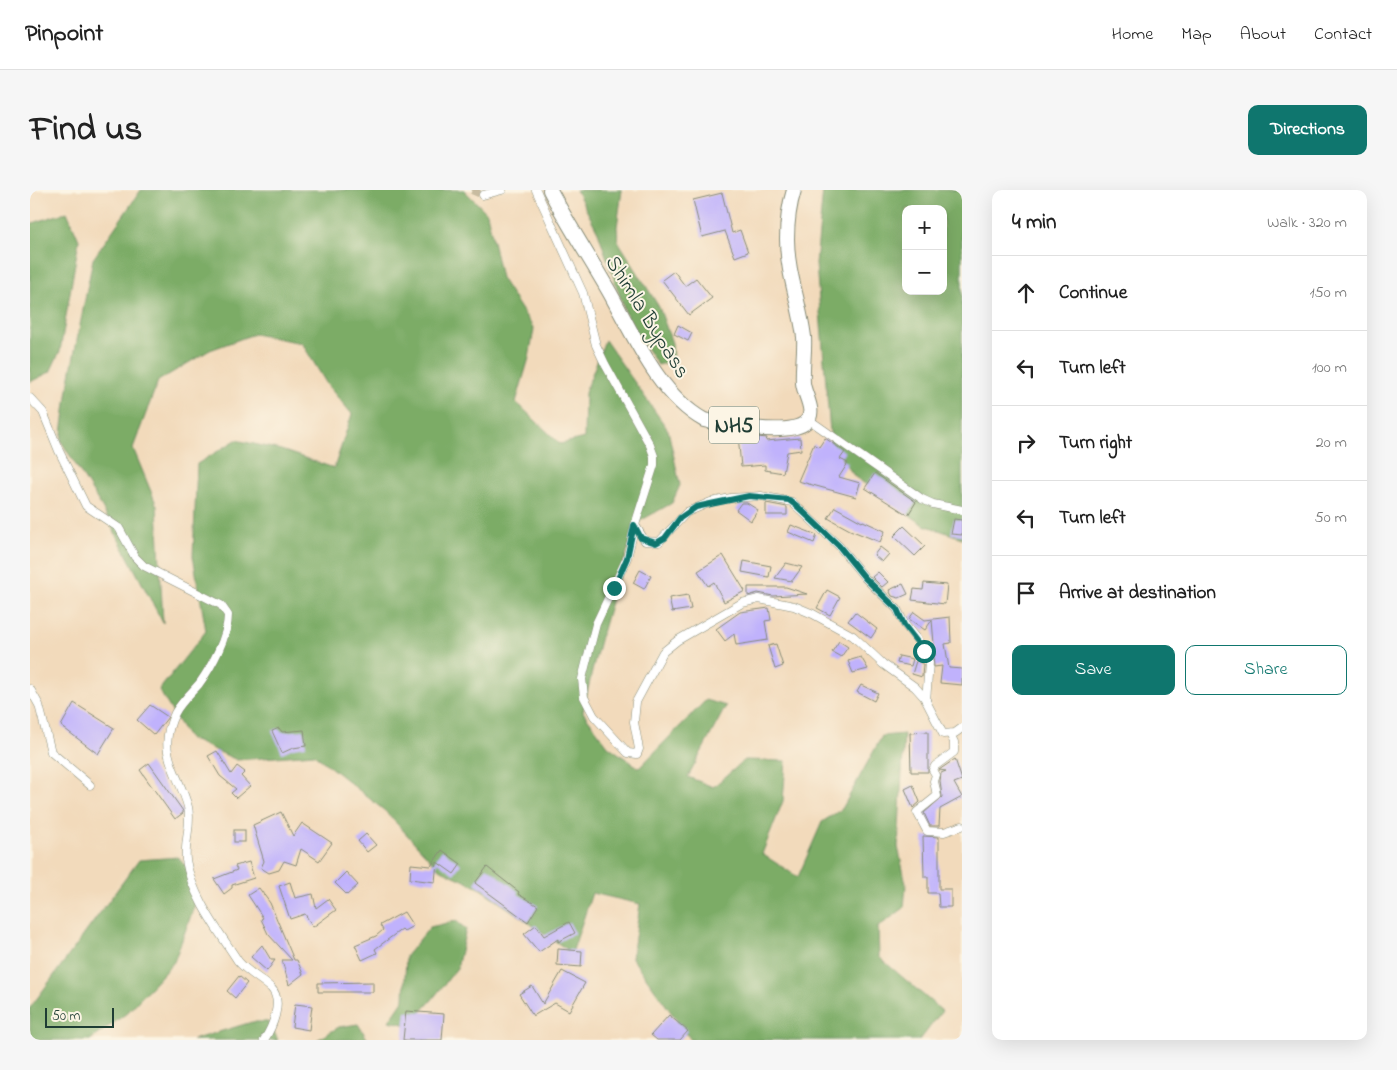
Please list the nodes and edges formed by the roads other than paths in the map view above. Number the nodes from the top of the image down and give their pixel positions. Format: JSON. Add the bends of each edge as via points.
{"nodes":[{"id":1,"x":502,"y":190,"type":"edge"},
{"id":2,"x":536,"y":190,"type":"edge"},
{"id":3,"x":550,"y":190,"type":"edge"},
{"id":4,"x":794,"y":190,"type":"edge"},
{"id":5,"x":483,"y":195,"type":"dead end"},
{"id":6,"x":30,"y":398,"type":"edge"},
{"id":7,"x":808,"y":419,"type":"junction"},
{"id":8,"x":962,"y":510,"type":"edge"},
{"id":9,"x":634,"y":525,"type":"junction"},
{"id":10,"x":30,"y":689,"type":"edge"},
{"id":11,"x":926,"y":701,"type":"junction"},
{"id":12,"x":962,"y":728,"type":"edge"},
{"id":13,"x":950,"y":734,"type":"junction"},
{"id":14,"x":90,"y":785,"type":"dead end"},
{"id":15,"x":962,"y":826,"type":"edge"},
{"id":16,"x":264,"y":1040,"type":"edge"}],
"edges":[{"from":1,"to":5,"type":"street"},
{"from":2,"to":9,"type":"street","via":[[583,294],[602,358],[654,456],[649,484]]},
{"from":3,"to":7,"type":"highway","name":"Shimla Bypass","number":"NH5","via":[[631,335],[676,396],[695,415],[715,423],[774,429],[793,428]]},
{"from":4,"to":7,"type":"highway","via":[[787,239],[789,267],[804,336],[803,381],[810,408]]},
{"from":6,"to":16,"type":"street","via":[[44,412],[86,506],[119,528],[139,562],[218,603],[228,615],[226,629],[204,675],[175,713],[168,747],[170,762],[188,808],[186,857],[198,895],[238,961],[275,995],[274,1017]]},
{"from":7,"to":8,"type":"street","via":[[922,499]]},
{"from":9,"to":11,"type":"street","via":[[641,538],[656,543],[665,538],[687,512],[711,502],[761,496],[792,502],[839,546],[865,578],[897,609],[929,663]]},
{"from":9,"to":11,"type":"street","via":[[625,563],[596,624],[582,685],[594,716],[628,753],[635,755],[638,751],[634,728],[636,702],[663,652],[678,640],[750,600],[771,600],[794,606],[838,627],[907,679]]},
{"from":10,"to":14,"type":"street","via":[[39,706],[51,752]]},
{"from":11,"to":13,"type":"street","via":[[940,731]]},
{"from":12,"to":13,"type":"street"},
{"from":13,"to":15,"type":"street","via":[[954,752],[933,770],[937,796],[917,812],[927,831],[944,832]]}]}
